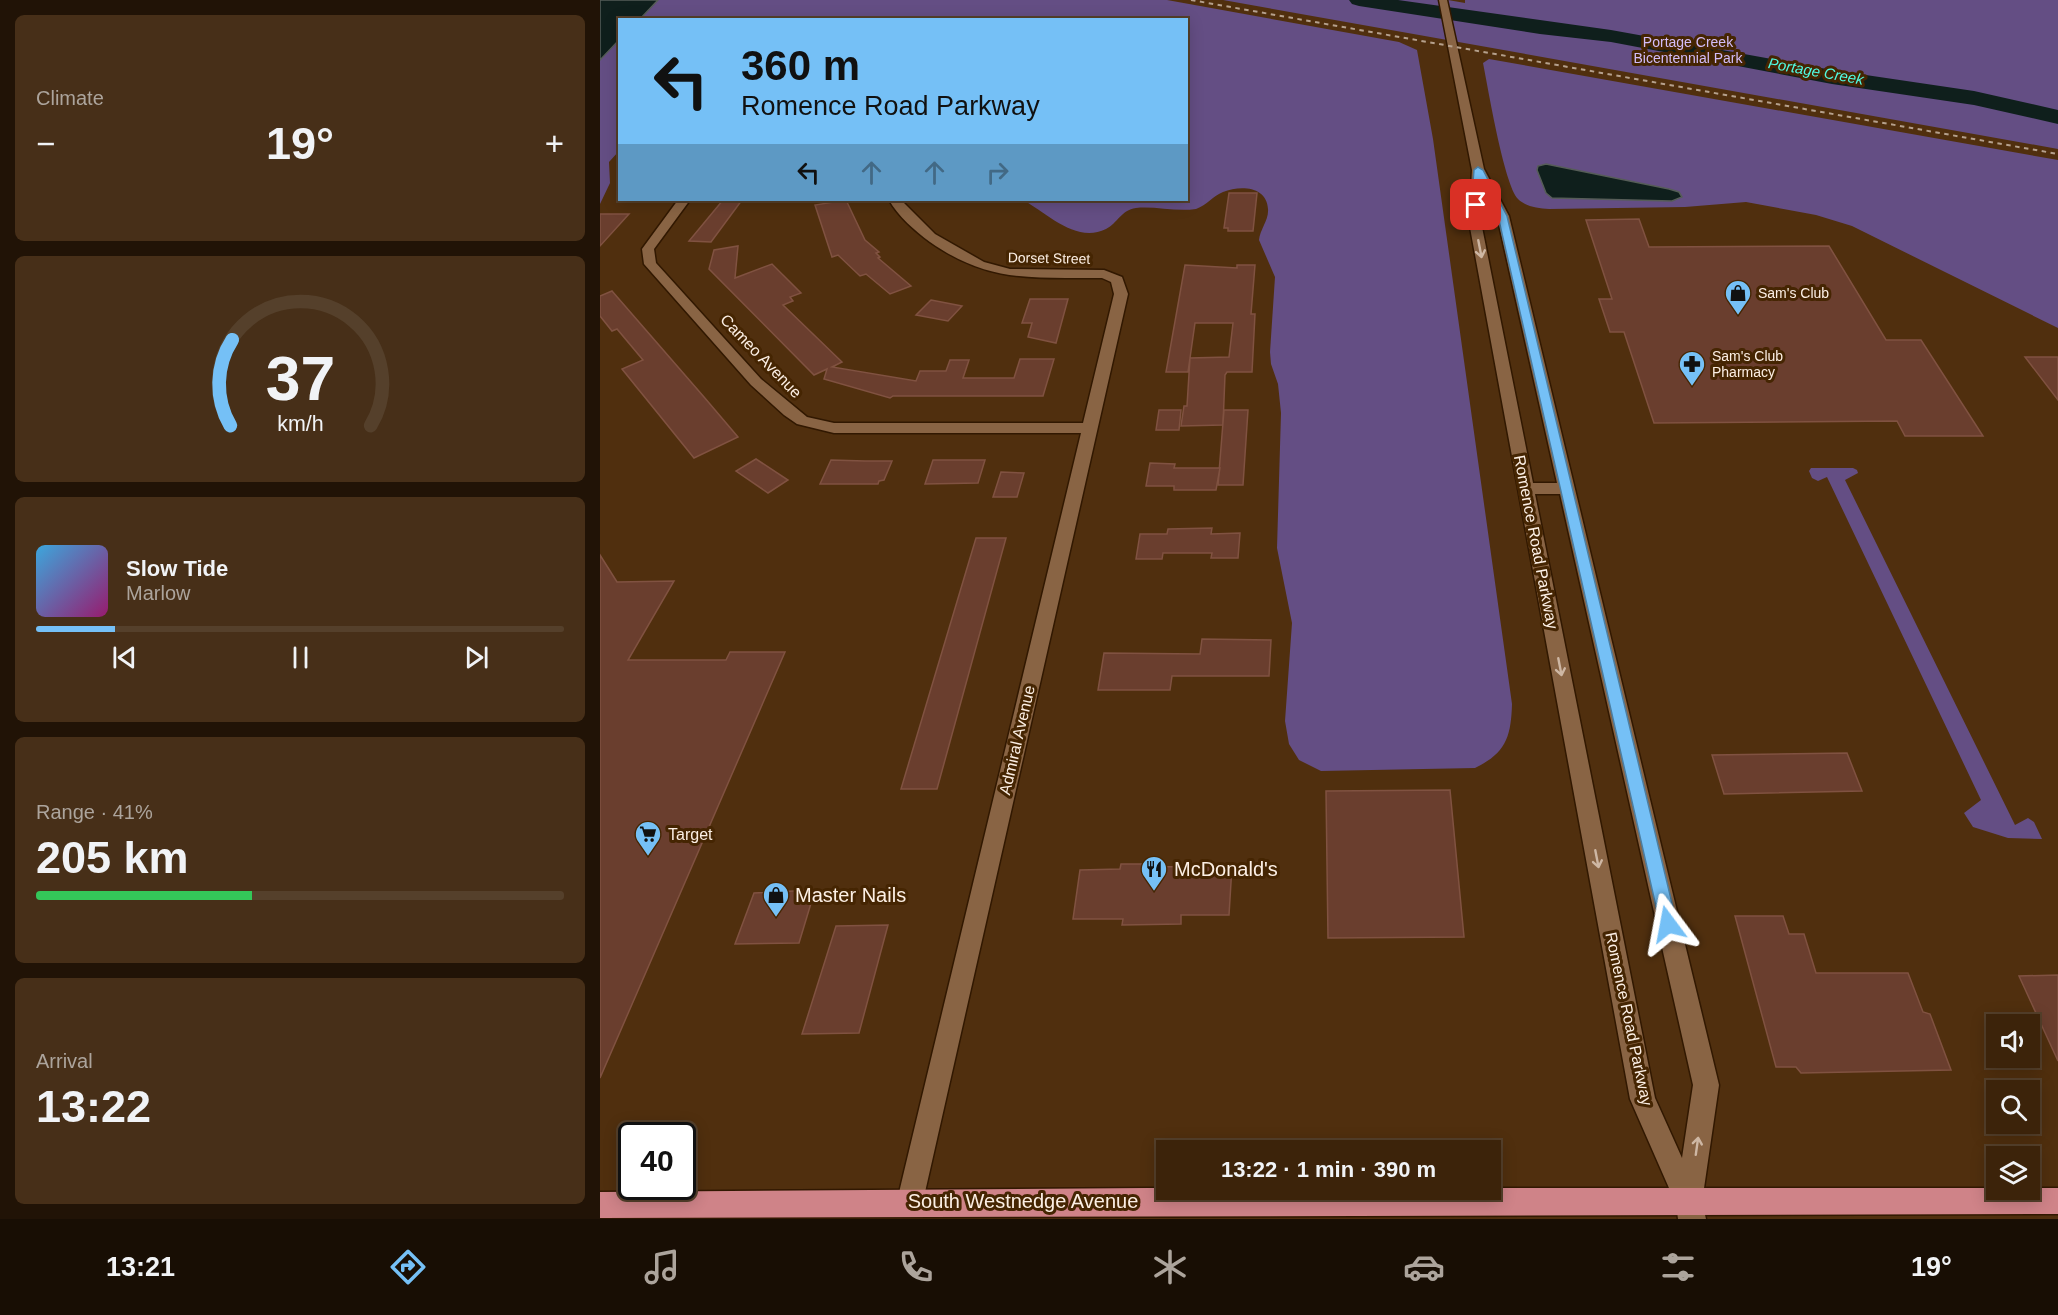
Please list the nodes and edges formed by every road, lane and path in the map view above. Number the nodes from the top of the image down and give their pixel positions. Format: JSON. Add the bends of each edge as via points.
{"nodes":[{"id":1,"x":1444,"y":4,"type":"edge"},
{"id":2,"x":1478,"y":170,"type":"junction"},
{"id":3,"x":683,"y":201,"type":"edge"},
{"id":4,"x":896,"y":201,"type":"edge"},
{"id":5,"x":1117,"y":280,"type":"joint"},
{"id":6,"x":1090,"y":428,"type":"junction"},
{"id":7,"x":1526,"y":489,"type":"junction"},
{"id":8,"x":1566,"y":489,"type":"junction"},
{"id":9,"x":910,"y":1201,"type":"junction"},
{"id":10,"x":2058,"y":1201,"type":"edge"},
{"id":11,"x":600,"y":1205,"type":"edge"},
{"id":12,"x":1691,"y":1211,"type":"edge"}],
"edges":[{"from":1,"to":2,"type":"street","name":"Romence Road Parkway"},
{"from":2,"to":7,"type":"street","name":"Romence Road Parkway","one_way":true,"via":[[1475,222]]},
{"from":2,"to":8,"type":"street","name":"Romence Road Parkway","via":[[1503,216]]},
{"from":3,"to":6,"type":"street","name":"Cameo Avenue","via":[[648,249],[650,264],[756,382],[802,421],[834,428]]},
{"from":4,"to":5,"type":"street","name":"Dorset Street","via":[[908,216],[959,256],[984,268],[1010,273],[1104,274]]},
{"from":5,"to":6,"type":"street","name":"Admiral Avenue","via":[[1121,294]]},
{"from":6,"to":9,"type":"street","name":"Admiral Avenue"},
{"from":7,"to":8,"type":"street"},
{"from":7,"to":12,"type":"street","name":"Romence Road Parkway","one_way":true,"via":[[1643,1099]]},
{"from":12,"to":8,"type":"street","name":"Romence Road Parkway","one_way":true,"via":[[1706,1085]]},
{"from":9,"to":11,"type":"main road","name":"South Westnedge Avenue"},
{"from":9,"to":12,"type":"main road","name":"South Westnedge Avenue"},
{"from":10,"to":12,"type":"main road","name":"South Westnedge Avenue"}]}
